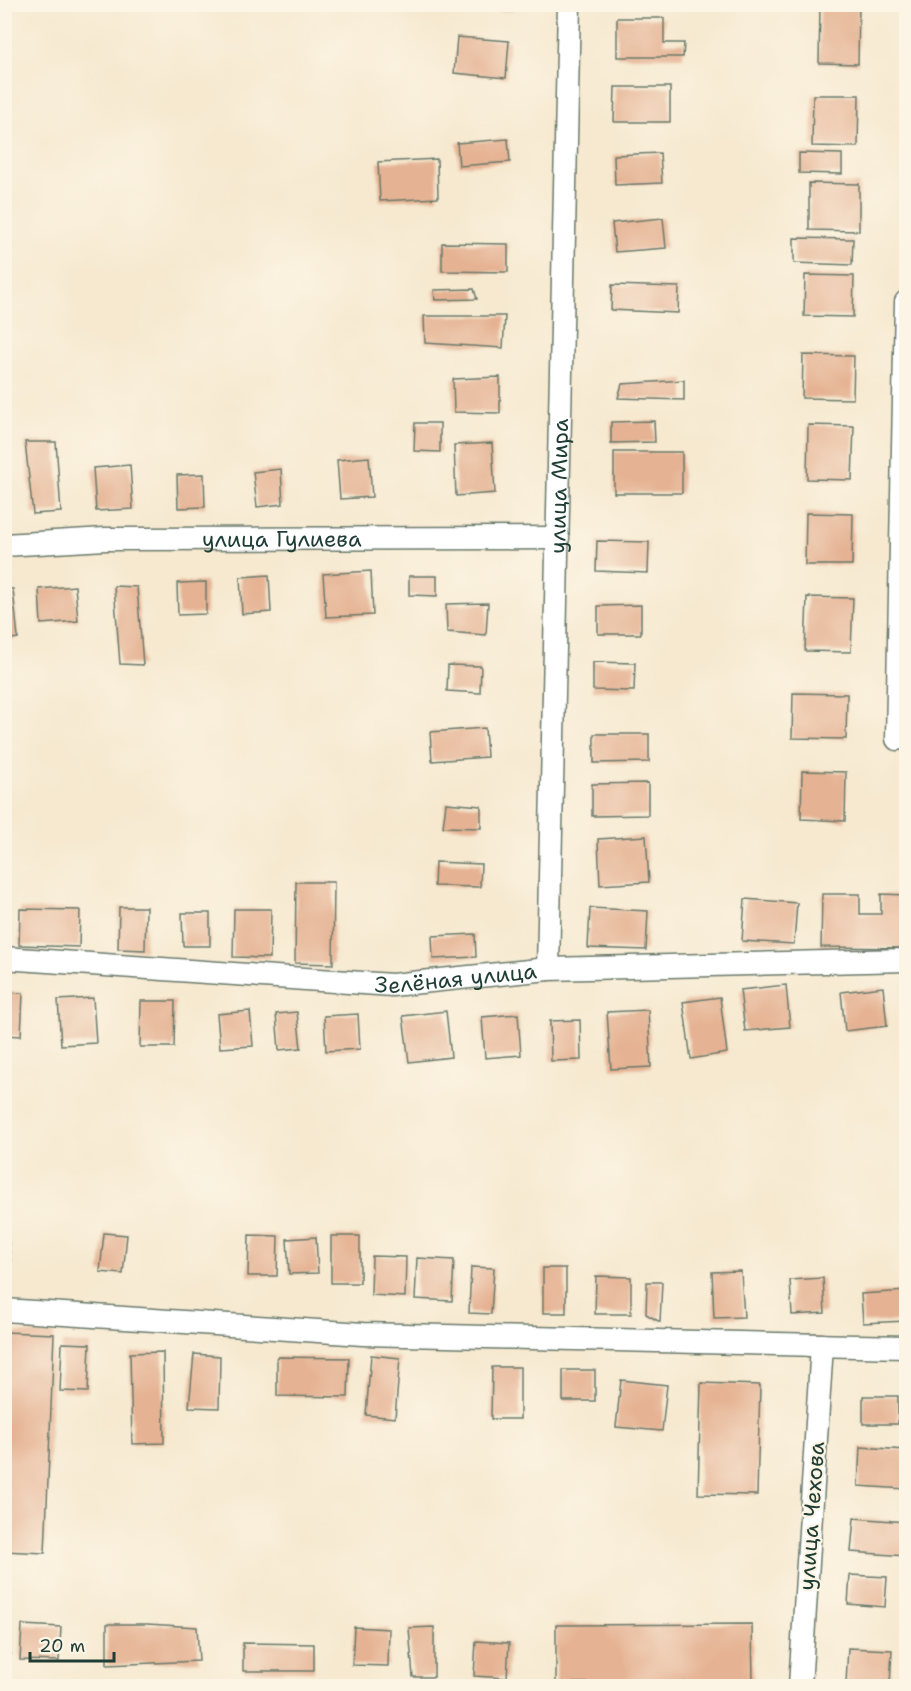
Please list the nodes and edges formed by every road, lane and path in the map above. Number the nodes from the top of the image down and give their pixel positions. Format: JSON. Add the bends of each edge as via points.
{"nodes":[{"id":1,"x":569,"y":4,"type":"edge"},
{"id":2,"x":906,"y":302,"type":"edge"},
{"id":3,"x":558,"y":538,"type":"junction"},
{"id":4,"x":4,"y":544,"type":"edge"},
{"id":5,"x":897,"y":739,"type":"dead end"},
{"id":6,"x":4,"y":958,"type":"edge"},
{"id":7,"x":906,"y":960,"type":"edge"},
{"id":8,"x":548,"y":969,"type":"junction"},
{"id":9,"x":4,"y":1310,"type":"edge"},
{"id":10,"x":795,"y":1344,"type":"dead end"},
{"id":11,"x":822,"y":1345,"type":"junction"},
{"id":12,"x":906,"y":1347,"type":"edge"},
{"id":13,"x":800,"y":1686,"type":"edge"}],
"edges":[{"from":1,"to":3,"type":"street","name":"улица Мира"},
{"from":2,"to":5,"type":"street"},
{"from":3,"to":4,"type":"street","name":"улица Гулиева","via":[[105,539]]},
{"from":3,"to":8,"type":"street","name":"улица Мира"},
{"from":6,"to":8,"type":"street","name":"Зелёная улица","via":[[392,985]]},
{"from":7,"to":8,"type":"street","name":"Зелёная улица"},
{"from":9,"to":11,"type":"street","via":[[363,1334]]},
{"from":10,"to":11,"type":"street"},
{"from":11,"to":12,"type":"street"},
{"from":11,"to":13,"type":"street","name":"улица Чехова"}]}
